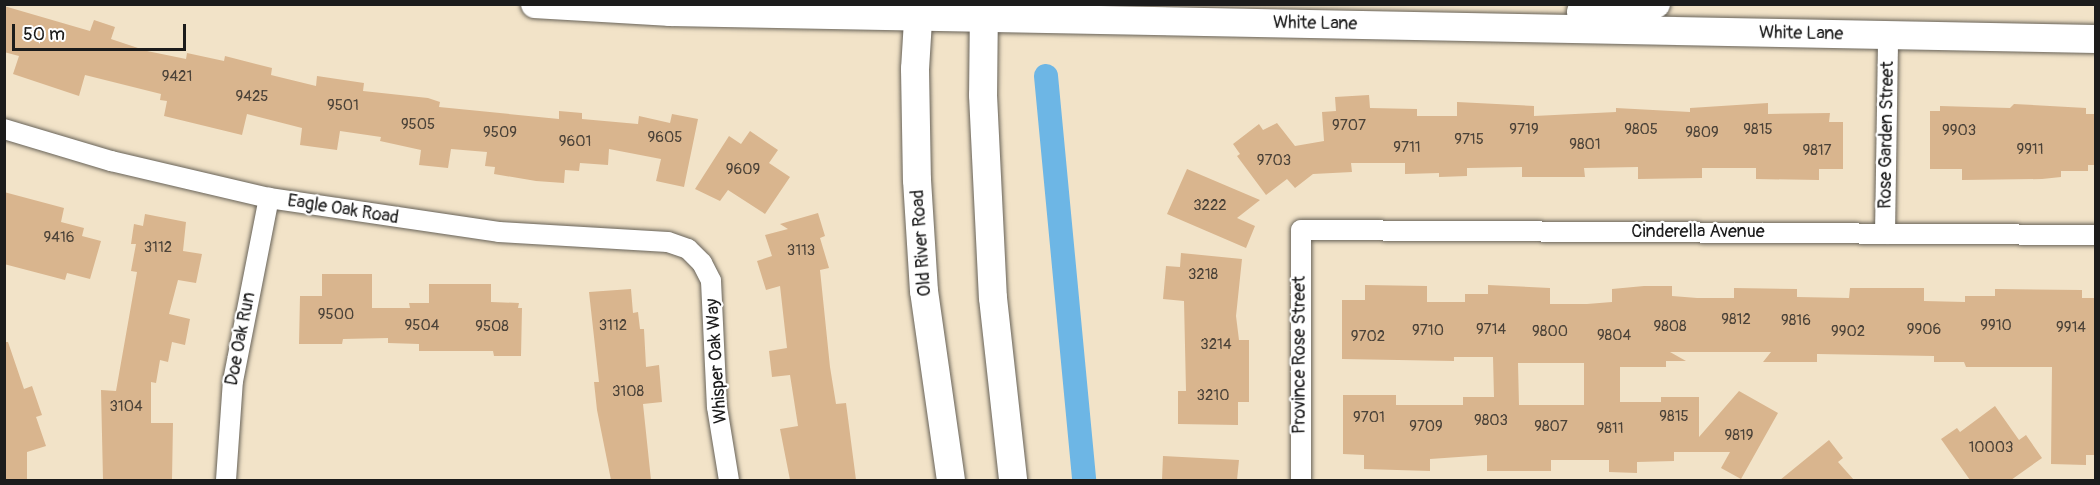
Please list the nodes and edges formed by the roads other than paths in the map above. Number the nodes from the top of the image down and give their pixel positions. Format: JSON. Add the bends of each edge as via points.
{"nodes":[{"id":1,"x":535,"y":4,"type":"edge"},
{"id":2,"x":1656,"y":4,"type":"edge"},
{"id":3,"x":919,"y":10,"type":"edge"},
{"id":4,"x":984,"y":11,"type":"edge"},
{"id":5,"x":1508,"y":28,"type":"junction"},
{"id":6,"x":1888,"y":36,"type":"junction"},
{"id":7,"x":2096,"y":39,"type":"edge"},
{"id":8,"x":4,"y":129,"type":"edge"},
{"id":9,"x":269,"y":198,"type":"junction"},
{"id":10,"x":1301,"y":230,"type":"joint"},
{"id":11,"x":1886,"y":234,"type":"junction"},
{"id":12,"x":2096,"y":235,"type":"edge"},
{"id":13,"x":688,"y":249,"type":"joint"},
{"id":14,"x":226,"y":480,"type":"edge"},
{"id":15,"x":729,"y":480,"type":"edge"},
{"id":16,"x":951,"y":480,"type":"edge"},
{"id":17,"x":1013,"y":480,"type":"edge"},
{"id":18,"x":1300,"y":480,"type":"edge"}],
"edges":[{"from":1,"to":3,"type":"main road","name":"White Lane"},
{"from":2,"to":5,"type":"main road","via":[[1644,9],[1539,13],[1521,18]]},
{"from":3,"to":4,"type":"main road","name":"White Lane"},
{"from":3,"to":16,"type":"main road","name":"Old River Road","via":[[917,158],[924,291]]},
{"from":4,"to":5,"type":"main road","name":"White Lane"},
{"from":4,"to":17,"type":"main road","via":[[982,95],[993,298]]},
{"from":5,"to":6,"type":"main road","name":"White Lane"},
{"from":6,"to":7,"type":"main road","name":"White Lane"},
{"from":6,"to":11,"type":"street","name":"Rose Garden Street"},
{"from":8,"to":9,"type":"street","name":"Eagle Oak Road","via":[[111,161]]},
{"from":9,"to":13,"type":"street","name":"Eagle Oak Road","via":[[488,230],[668,242]]},
{"from":9,"to":14,"type":"street","name":"Doe Oak Run","via":[[233,381]]},
{"from":10,"to":11,"type":"street","name":"Cinderella Avenue"},
{"from":10,"to":18,"type":"street","name":"Province Rose Street"},
{"from":11,"to":12,"type":"street","name":"Cinderella Avenue"},
{"from":13,"to":15,"type":"street","name":"Whisper Oak Way","via":[[702,263],[711,281],[717,407]]}]}
